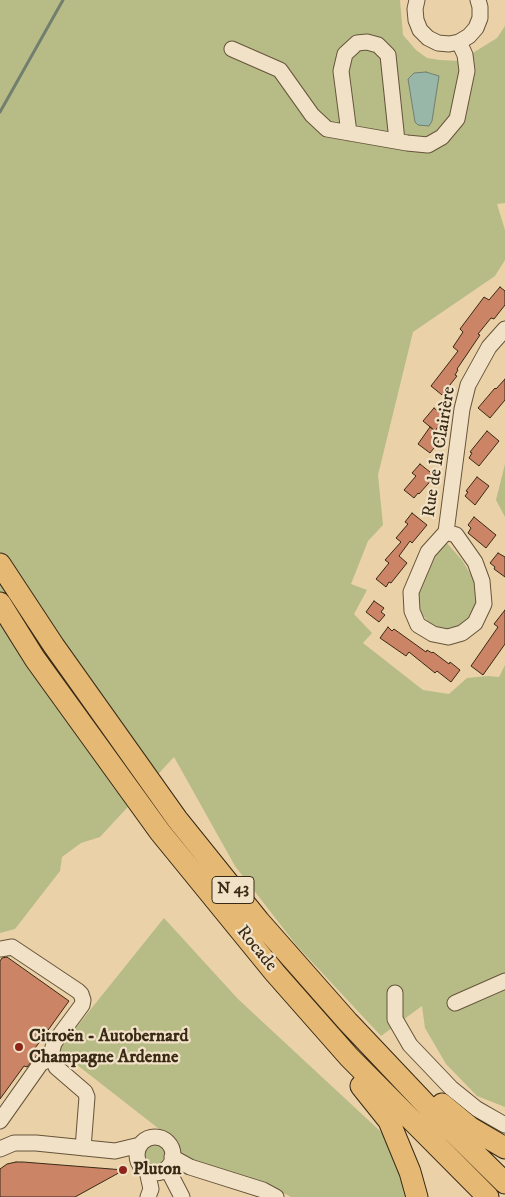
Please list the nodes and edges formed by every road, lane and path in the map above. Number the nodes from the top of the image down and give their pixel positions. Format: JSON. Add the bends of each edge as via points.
{"nodes":[{"id":1,"x":417,"y":0,"type":"edge"},
{"id":2,"x":478,"y":0,"type":"edge"},
{"id":3,"x":459,"y":42,"type":"junction"},
{"id":4,"x":232,"y":50,"type":"dead end"},
{"id":5,"x":349,"y":133,"type":"junction"},
{"id":6,"x":397,"y":141,"type":"junction"},
{"id":7,"x":505,"y":329,"type":"edge"},
{"id":8,"x":446,"y":532,"type":"junction"},
{"id":9,"x":0,"y":564,"type":"edge"},
{"id":10,"x":0,"y":603,"type":"edge"},
{"id":11,"x":0,"y":949,"type":"edge"},
{"id":12,"x":275,"y":973,"type":"junction"},
{"id":13,"x":505,"y":981,"type":"edge"},
{"id":14,"x":395,"y":993,"type":"dead end"},
{"id":15,"x":455,"y":1003,"type":"dead end"},
{"id":16,"x":348,"y":1022,"type":"junction"},
{"id":17,"x":53,"y":1058,"type":"junction"},
{"id":18,"x":0,"y":1121,"type":"edge"},
{"id":19,"x":505,"y":1125,"type":"edge"},
{"id":20,"x":140,"y":1145,"type":"junction"},
{"id":21,"x":0,"y":1148,"type":"edge"},
{"id":22,"x":83,"y":1148,"type":"junction"},
{"id":23,"x":505,"y":1148,"type":"edge"},
{"id":24,"x":115,"y":1151,"type":"junction"},
{"id":25,"x":170,"y":1163,"type":"junction"},
{"id":26,"x":142,"y":1166,"type":"junction"},
{"id":27,"x":505,"y":1183,"type":"edge"},
{"id":28,"x":148,"y":1197,"type":"edge"},
{"id":29,"x":182,"y":1197,"type":"edge"},
{"id":30,"x":276,"y":1197,"type":"edge"},
{"id":31,"x":417,"y":1197,"type":"edge"},
{"id":32,"x":488,"y":1197,"type":"edge"}],
"edges":[{"from":1,"to":3,"type":"street","via":[[416,20],[428,38],[438,43]]},
{"from":2,"to":3,"type":"street","via":[[480,18],[476,28]]},
{"from":3,"to":6,"type":"street","via":[[467,71],[457,119],[442,136],[428,145]]},
{"from":4,"to":5,"type":"street","via":[[280,70],[327,129]]},
{"from":5,"to":6,"type":"street"},
{"from":5,"to":6,"type":"street","via":[[341,71],[345,54],[357,44],[367,42],[378,45],[388,55]]},
{"from":7,"to":8,"type":"street","name":"Rue de la Clairière","via":[[489,348],[468,385]]},
{"from":8,"to":8,"type":"street","name":"Rue de la Clairière","via":[[428,552],[411,592],[412,611],[418,625],[433,634],[448,637],[462,633],[475,623],[484,604],[482,581],[475,562],[456,535]]},
{"from":9,"to":16,"type":"highway","number":"N 43","via":[[177,819],[259,921]]},
{"from":10,"to":12,"type":"highway","name":"Rocade","number":"N 43","via":[[35,659],[160,832]]},
{"from":11,"to":17,"type":"street","via":[[12,948],[81,994],[82,1005],[54,1043]]},
{"from":12,"to":31,"type":"highway","via":[[318,1033],[389,1121]]},
{"from":12,"to":32,"type":"highway","name":"Rocade","number":"N 43","via":[[349,1057]]},
{"from":13,"to":15,"type":"street"},
{"from":14,"to":19,"type":"street","via":[[395,1019],[410,1045],[451,1088],[477,1109]]},
{"from":16,"to":23,"type":"highway","via":[[464,1122]]},
{"from":16,"to":27,"type":"highway","number":"N 43"},
{"from":17,"to":18,"type":"street","via":[[41,1063]]},
{"from":17,"to":22,"type":"street","via":[[56,1067],[87,1097]]},
{"from":20,"to":24,"type":"street"},
{"from":20,"to":25,"type":"street","via":[[150,1138],[161,1138],[170,1146]]},
{"from":20,"to":26,"type":"street","via":[[137,1155]]},
{"from":21,"to":22,"type":"street","via":[[14,1143],[36,1143]]},
{"from":22,"to":24,"type":"street"},
{"from":24,"to":26,"type":"street"},
{"from":25,"to":26,"type":"street","via":[[158,1173]]},
{"from":25,"to":29,"type":"street"},
{"from":25,"to":30,"type":"street","via":[[190,1166]]},
{"from":26,"to":28,"type":"street","via":[[151,1189]]}]}
